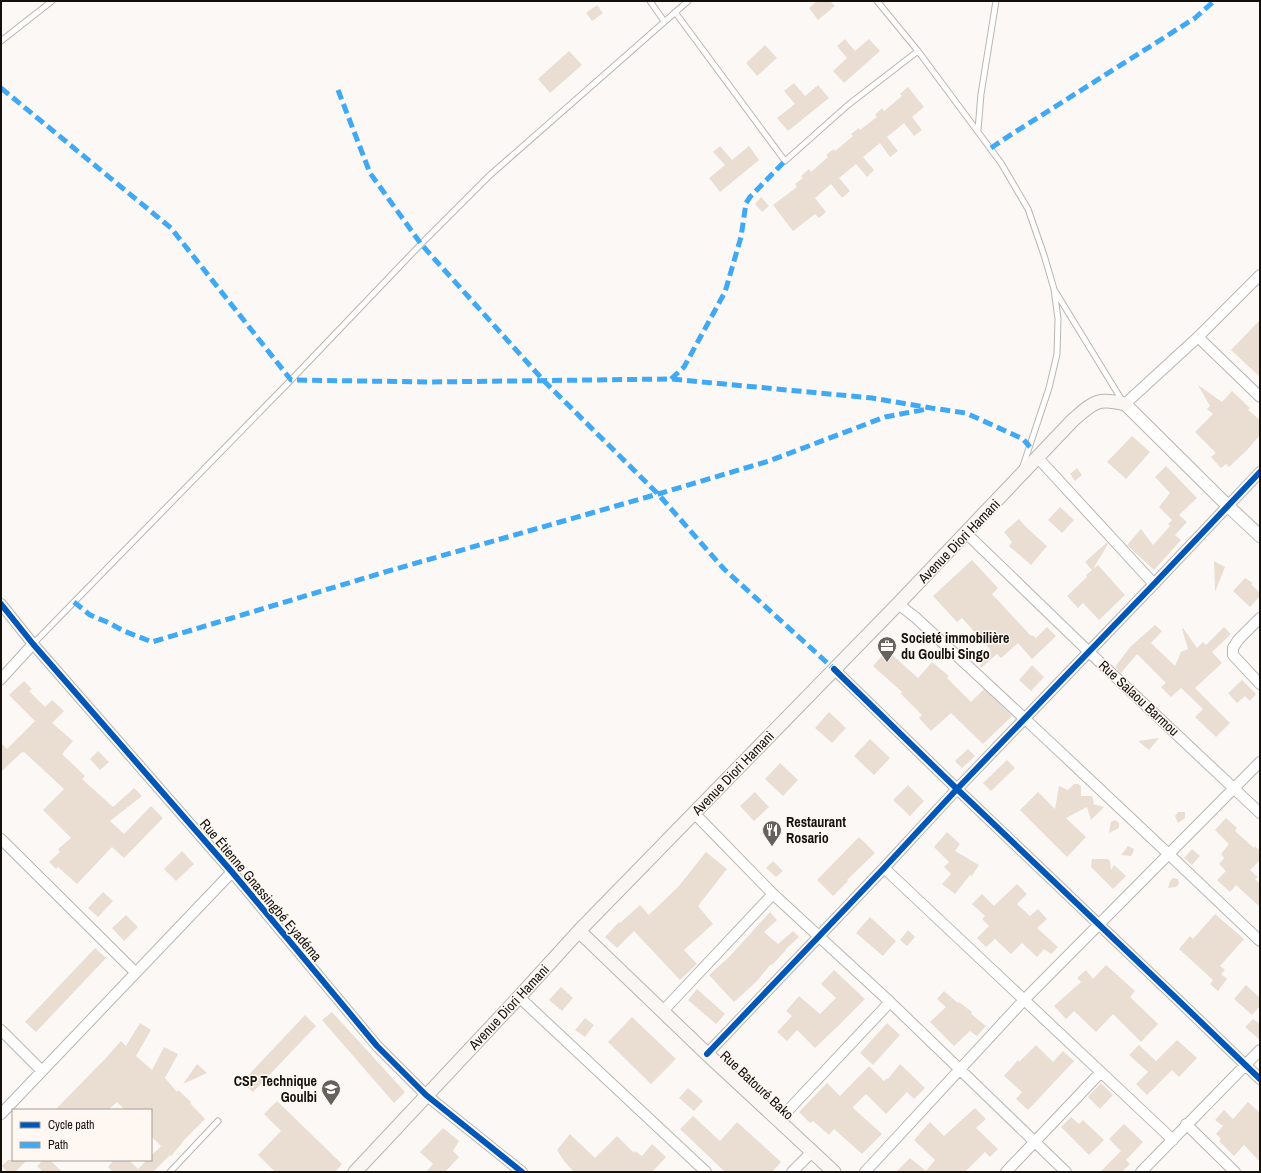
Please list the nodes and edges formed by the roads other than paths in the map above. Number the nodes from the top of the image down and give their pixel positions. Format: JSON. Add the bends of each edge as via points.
{"nodes":[{"id":1,"x":52,"y":1,"type":"edge"},
{"id":2,"x":650,"y":1,"type":"edge"},
{"id":3,"x":688,"y":1,"type":"edge"},
{"id":4,"x":877,"y":1,"type":"edge"},
{"id":5,"x":996,"y":1,"type":"edge"},
{"id":6,"x":675,"y":12,"type":"junction"},
{"id":7,"x":664,"y":21,"type":"junction"},
{"id":8,"x":1,"y":41,"type":"edge"},
{"id":9,"x":918,"y":51,"type":"junction"},
{"id":10,"x":978,"y":130,"type":"junction"},
{"id":11,"x":1260,"y":275,"type":"edge"},
{"id":12,"x":1054,"y":289,"type":"junction"},
{"id":13,"x":1198,"y":337,"type":"junction"},
{"id":14,"x":1260,"y":398,"type":"edge"},
{"id":15,"x":1125,"y":404,"type":"junction"},
{"id":16,"x":1038,"y":458,"type":"junction"},
{"id":17,"x":1260,"y":472,"type":"edge"},
{"id":18,"x":1019,"y":478,"type":"junction"},
{"id":19,"x":1228,"y":506,"type":"junction"},
{"id":20,"x":966,"y":533,"type":"junction"},
{"id":21,"x":1260,"y":536,"type":"edge"},
{"id":22,"x":1154,"y":584,"type":"junction"},
{"id":23,"x":1,"y":604,"type":"edge"},
{"id":24,"x":898,"y":604,"type":"junction"},
{"id":25,"x":1260,"y":618,"type":"edge"},
{"id":26,"x":33,"y":644,"type":"junction"},
{"id":27,"x":1089,"y":652,"type":"junction"},
{"id":28,"x":834,"y":669,"type":"junction"},
{"id":29,"x":1,"y":679,"type":"edge"},
{"id":30,"x":1260,"y":684,"type":"edge"},
{"id":31,"x":1025,"y":718,"type":"junction"},
{"id":32,"x":1260,"y":762,"type":"edge"},
{"id":33,"x":1235,"y":788,"type":"junction"},
{"id":34,"x":957,"y":789,"type":"junction"},
{"id":35,"x":694,"y":813,"type":"junction"},
{"id":36,"x":1260,"y":813,"type":"edge"},
{"id":37,"x":1,"y":839,"type":"edge"},
{"id":38,"x":1168,"y":853,"type":"junction"},
{"id":39,"x":884,"y":868,"type":"junction"},
{"id":40,"x":232,"y":872,"type":"junction"},
{"id":41,"x":773,"y":894,"type":"junction"},
{"id":42,"x":1099,"y":924,"type":"junction"},
{"id":43,"x":579,"y":932,"type":"junction"},
{"id":44,"x":819,"y":936,"type":"junction"},
{"id":45,"x":1260,"y":941,"type":"edge"},
{"id":46,"x":135,"y":972,"type":"junction"},
{"id":47,"x":519,"y":997,"type":"junction"},
{"id":48,"x":1024,"y":1000,"type":"junction"},
{"id":49,"x":890,"y":1002,"type":"junction"},
{"id":50,"x":662,"y":1012,"type":"junction"},
{"id":51,"x":1,"y":1030,"type":"edge"},
{"id":52,"x":1260,"y":1050,"type":"edge"},
{"id":53,"x":706,"y":1054,"type":"junction"},
{"id":54,"x":1245,"y":1066,"type":"junction"},
{"id":55,"x":960,"y":1068,"type":"junction"},
{"id":56,"x":42,"y":1070,"type":"junction"},
{"id":57,"x":1101,"y":1072,"type":"junction"},
{"id":58,"x":1260,"y":1079,"type":"edge"},
{"id":59,"x":426,"y":1095,"type":"junction"},
{"id":60,"x":1,"y":1114,"type":"edge"},
{"id":61,"x":218,"y":1121,"type":"dead end"},
{"id":62,"x":778,"y":1121,"type":"junction"},
{"id":63,"x":1186,"y":1124,"type":"junction"},
{"id":64,"x":1173,"y":1140,"type":"junction"},
{"id":65,"x":1034,"y":1143,"type":"junction"},
{"id":66,"x":812,"y":1152,"type":"junction"},
{"id":67,"x":170,"y":1172,"type":"edge"},
{"id":68,"x":355,"y":1172,"type":"edge"},
{"id":69,"x":522,"y":1172,"type":"edge"},
{"id":70,"x":706,"y":1172,"type":"edge"},
{"id":71,"x":792,"y":1172,"type":"edge"},
{"id":72,"x":834,"y":1172,"type":"edge"},
{"id":73,"x":865,"y":1172,"type":"edge"},
{"id":74,"x":1006,"y":1172,"type":"edge"},
{"id":75,"x":1066,"y":1172,"type":"edge"},
{"id":76,"x":1141,"y":1172,"type":"edge"},
{"id":77,"x":1235,"y":1172,"type":"edge"}],
"edges":[{"from":1,"to":8,"type":"lane"},
{"from":2,"to":7,"type":"lane"},
{"from":3,"to":6,"type":"lane"},
{"from":4,"to":9,"type":"lane"},
{"from":5,"to":10,"type":"lane"},
{"from":6,"to":7,"type":"lane"},
{"from":6,"to":9,"type":"lane","via":[[785,162],[848,105]]},
{"from":7,"to":26,"type":"lane","via":[[489,176]]},
{"from":9,"to":10,"type":"lane"},
{"from":10,"to":12,"type":"lane","via":[[1028,209]]},
{"from":11,"to":13,"type":"street"},
{"from":12,"to":15,"type":"lane"},
{"from":12,"to":18,"type":"lane","via":[[1058,319],[1057,354],[1049,388]]},
{"from":13,"to":14,"type":"street"},
{"from":13,"to":15,"type":"street"},
{"from":15,"to":16,"type":"main road","name":"Avenue Diori Hamani","via":[[1099,401],[1087,408]]},
{"from":15,"to":19,"type":"street"},
{"from":16,"to":18,"type":"main road","name":"Avenue Diori Hamani"},
{"from":16,"to":22,"type":"street"},
{"from":17,"to":19,"type":"street"},
{"from":18,"to":20,"type":"main road","name":"Avenue Diori Hamani"},
{"from":19,"to":21,"type":"street"},
{"from":19,"to":22,"type":"street"},
{"from":20,"to":24,"type":"main road","name":"Avenue Diori Hamani"},
{"from":20,"to":27,"type":"street","name":"Rue Salaou Barmou"},
{"from":22,"to":27,"type":"street"},
{"from":23,"to":26,"type":"street","name":"Rue Étienne Gnassingbé Eyadéma"},
{"from":24,"to":28,"type":"main road","name":"Avenue Diori Hamani"},
{"from":24,"to":31,"type":"street"},
{"from":25,"to":30,"type":"street","via":[[1232,648],[1233,655]]},
{"from":26,"to":29,"type":"street"},
{"from":26,"to":40,"type":"street","name":"Rue Étienne Gnassingbé Eyadéma"},
{"from":27,"to":31,"type":"street"},
{"from":27,"to":33,"type":"street","name":"Rue Salaou Barmou"},
{"from":28,"to":34,"type":"street"},
{"from":28,"to":35,"type":"main road","name":"Avenue Diori Hamani"},
{"from":31,"to":34,"type":"street"},
{"from":31,"to":38,"type":"street"},
{"from":32,"to":33,"type":"street"},
{"from":33,"to":36,"type":"street","name":"Rue Salaou Barmou"},
{"from":33,"to":38,"type":"street"},
{"from":34,"to":39,"type":"street"},
{"from":34,"to":42,"type":"street"},
{"from":35,"to":41,"type":"street"},
{"from":35,"to":43,"type":"main road","name":"Avenue Diori Hamani"},
{"from":37,"to":46,"type":"street"},
{"from":38,"to":42,"type":"street"},
{"from":38,"to":45,"type":"street"},
{"from":39,"to":44,"type":"street"},
{"from":39,"to":48,"type":"street"},
{"from":40,"to":46,"type":"street"},
{"from":40,"to":59,"type":"street","name":"Rue Étienne Gnassingbé Eyadéma","via":[[377,1046]]},
{"from":41,"to":44,"type":"street"},
{"from":41,"to":50,"type":"street"},
{"from":42,"to":48,"type":"street"},
{"from":42,"to":54,"type":"street"},
{"from":43,"to":47,"type":"main road","name":"Avenue Diori Hamani"},
{"from":43,"to":50,"type":"main road","name":"Rue Batouré Bako"},
{"from":44,"to":49,"type":"street"},
{"from":44,"to":53,"type":"street"},
{"from":46,"to":56,"type":"street"},
{"from":47,"to":59,"type":"main road","name":"Avenue Diori Hamani"},
{"from":47,"to":70,"type":"street"},
{"from":48,"to":55,"type":"street"},
{"from":48,"to":57,"type":"street"},
{"from":49,"to":55,"type":"street"},
{"from":49,"to":62,"type":"street"},
{"from":50,"to":53,"type":"main road","name":"Rue Batouré Bako"},
{"from":51,"to":56,"type":"street"},
{"from":52,"to":54,"type":"street"},
{"from":53,"to":62,"type":"main road","name":"Rue Batouré Bako"},
{"from":54,"to":58,"type":"street"},
{"from":54,"to":63,"type":"street"},
{"from":55,"to":65,"type":"street"},
{"from":55,"to":73,"type":"street"},
{"from":56,"to":60,"type":"street"},
{"from":57,"to":64,"type":"street"},
{"from":57,"to":65,"type":"street"},
{"from":59,"to":68,"type":"main road","name":"Avenue Diori Hamani"},
{"from":59,"to":69,"type":"street","name":"Rue Étienne Gnassingbé Eyadéma"},
{"from":61,"to":67,"type":"lane"},
{"from":62,"to":66,"type":"main road","name":"Rue Batouré Bako"},
{"from":63,"to":64,"type":"street"},
{"from":63,"to":77,"type":"street"},
{"from":64,"to":76,"type":"street"},
{"from":65,"to":74,"type":"street"},
{"from":65,"to":75,"type":"street"},
{"from":66,"to":71,"type":"street"},
{"from":66,"to":72,"type":"main road","name":"Rue Batouré Bako"}]}
